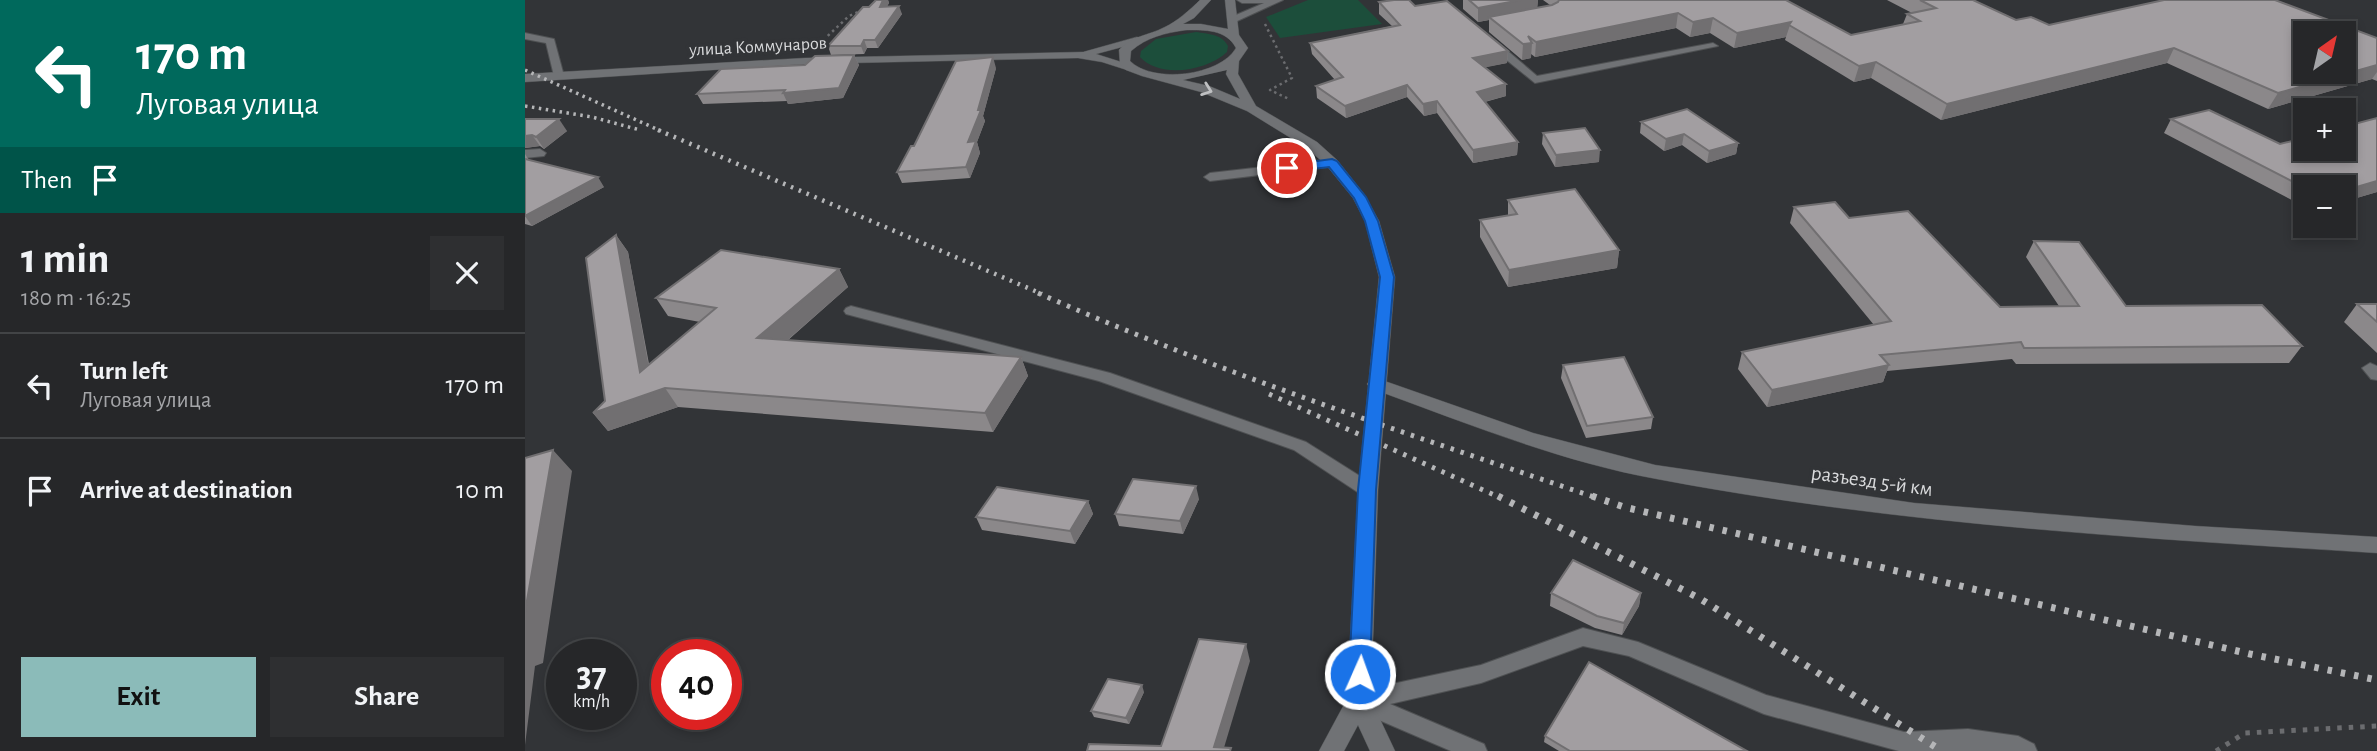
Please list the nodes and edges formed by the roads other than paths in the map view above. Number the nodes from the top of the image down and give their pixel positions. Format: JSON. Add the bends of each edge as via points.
{"nodes":[{"id":1,"x":1206,"y":0,"type":"edge"},
{"id":2,"x":1230,"y":0,"type":"edge"},
{"id":3,"x":1242,"y":0,"type":"edge"},
{"id":4,"x":1268,"y":0,"type":"edge"},
{"id":5,"x":1278,"y":0,"type":"edge"},
{"id":6,"x":1232,"y":20,"type":"junction"},
{"id":7,"x":1166,"y":30,"type":"junction"},
{"id":8,"x":1234,"y":35,"type":"junction"},
{"id":9,"x":525,"y":36,"type":"edge"},
{"id":10,"x":1486,"y":37,"type":"edge"},
{"id":11,"x":1137,"y":40,"type":"junction"},
{"id":12,"x":1713,"y":46,"type":"dead end"},
{"id":13,"x":1078,"y":55,"type":"junction"},
{"id":14,"x":1233,"y":61,"type":"junction"},
{"id":15,"x":1131,"y":68,"type":"junction"},
{"id":16,"x":559,"y":76,"type":"junction"},
{"id":17,"x":1162,"y":77,"type":"junction"},
{"id":18,"x":525,"y":78,"type":"edge"},
{"id":19,"x":1251,"y":108,"type":"junction"},
{"id":20,"x":540,"y":153,"type":"dead end"},
{"id":21,"x":525,"y":154,"type":"edge"},
{"id":22,"x":1332,"y":163,"type":"junction"},
{"id":23,"x":1210,"y":177,"type":"dead end"},
{"id":24,"x":851,"y":312,"type":"dead end"},
{"id":25,"x":1376,"y":384,"type":"junction"},
{"id":26,"x":1367,"y":490,"type":"junction"},
{"id":27,"x":2377,"y":545,"type":"edge"},
{"id":28,"x":1359,"y":701,"type":"junction"},
{"id":29,"x":1331,"y":751,"type":"edge"},
{"id":30,"x":1383,"y":751,"type":"edge"},
{"id":31,"x":1476,"y":751,"type":"edge"},
{"id":32,"x":2026,"y":751,"type":"edge"}],
"edges":[{"from":1,"to":7,"type":"street"},
{"from":2,"to":6,"type":"street"},
{"from":3,"to":4,"type":"lane"},
{"from":5,"to":6,"type":"lane"},
{"from":6,"to":8,"type":"street"},
{"from":7,"to":8,"type":"street","via":[[1204,27]]},
{"from":7,"to":11,"type":"street"},
{"from":8,"to":14,"type":"street","via":[[1242,48]]},
{"from":9,"to":16,"type":"lane","via":[[550,41]]},
{"from":10,"to":12,"type":"lane","via":[[1535,80]]},
{"from":11,"to":13,"type":"street"},
{"from":11,"to":15,"type":"street","via":[[1123,57]]},
{"from":13,"to":15,"type":"street"},
{"from":13,"to":16,"type":"street","name":"улица Коммунаров","via":[[805,61]]},
{"from":14,"to":17,"type":"street","via":[[1199,74]]},
{"from":14,"to":19,"type":"street","via":[[1232,74]]},
{"from":15,"to":17,"type":"street"},
{"from":16,"to":18,"type":"street","name":"улица Коммунаров"},
{"from":17,"to":19,"type":"street","one_way":true},
{"from":19,"to":22,"type":"street","via":[[1312,145]]},
{"from":20,"to":21,"type":"lane"},
{"from":22,"to":23,"type":"lane"},
{"from":22,"to":25,"type":"street","via":[[1360,197],[1372,221],[1387,277]]},
{"from":24,"to":26,"type":"lane","via":[[1104,377],[1300,446]]},
{"from":25,"to":26,"type":"street"},
{"from":25,"to":27,"type":"street","name":"разъезд 5-й км","via":[[1529,439],[1655,472],[1914,511]]},
{"from":26,"to":28,"type":"street"},
{"from":28,"to":29,"type":"street"},
{"from":28,"to":30,"type":"street"},
{"from":28,"to":31,"type":"lane"},
{"from":28,"to":32,"type":"lane","via":[[1481,674],[1583,638],[1631,648],[1764,704],[1905,742],[1968,738]]}]}
